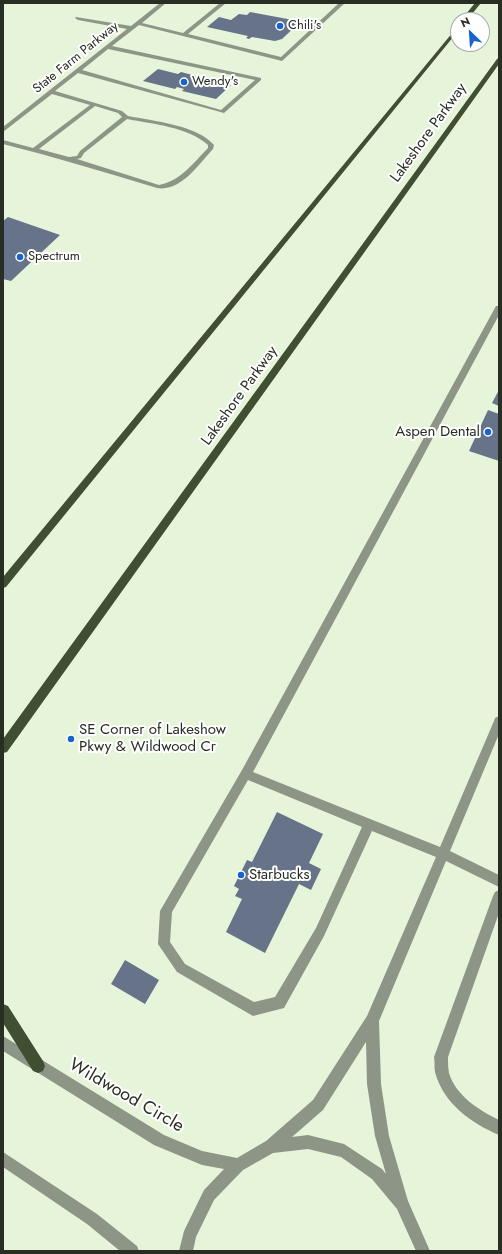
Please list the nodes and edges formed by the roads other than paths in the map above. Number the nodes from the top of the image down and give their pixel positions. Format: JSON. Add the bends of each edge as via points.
{"nodes":[{"id":1,"x":163,"y":3,"type":"edge"},
{"id":2,"x":223,"y":3,"type":"edge"},
{"id":3,"x":342,"y":3,"type":"edge"},
{"id":4,"x":478,"y":3,"type":"edge"},
{"id":5,"x":471,"y":12,"type":"edge"},
{"id":6,"x":78,"y":18,"type":"dead end"},
{"id":7,"x":137,"y":24,"type":"junction"},
{"id":8,"x":132,"y":28,"type":"junction"},
{"id":9,"x":184,"y":35,"type":"junction"},
{"id":10,"x":450,"y":38,"type":"edge"},
{"id":11,"x":107,"y":47,"type":"junction"},
{"id":12,"x":499,"y":60,"type":"edge"},
{"id":13,"x":78,"y":71,"type":"junction"},
{"id":14,"x":51,"y":92,"type":"junction"},
{"id":15,"x":93,"y":105,"type":"junction"},
{"id":16,"x":126,"y":116,"type":"junction"},
{"id":17,"x":3,"y":130,"type":"edge"},
{"id":18,"x":3,"y":142,"type":"edge"},
{"id":19,"x":33,"y":150,"type":"junction"},
{"id":20,"x":69,"y":159,"type":"junction"},
{"id":21,"x":499,"y":308,"type":"edge"},
{"id":22,"x":3,"y":584,"type":"edge"},
{"id":23,"x":499,"y":721,"type":"edge"},
{"id":24,"x":3,"y":748,"type":"edge"},
{"id":25,"x":246,"y":774,"type":"junction"},
{"id":26,"x":369,"y":824,"type":"junction"},
{"id":27,"x":443,"y":854,"type":"junction"},
{"id":28,"x":499,"y":881,"type":"edge"},
{"id":29,"x":499,"y":896,"type":"edge"},
{"id":30,"x":3,"y":1011,"type":"edge"},
{"id":31,"x":372,"y":1021,"type":"junction"},
{"id":32,"x":3,"y":1043,"type":"edge"},
{"id":33,"x":38,"y":1066,"type":"junction"},
{"id":34,"x":499,"y":1128,"type":"edge"},
{"id":35,"x":271,"y":1146,"type":"junction"},
{"id":36,"x":3,"y":1159,"type":"edge"},
{"id":37,"x":238,"y":1165,"type":"junction"},
{"id":38,"x":402,"y":1204,"type":"junction"},
{"id":39,"x":423,"y":1248,"type":"edge"},
{"id":40,"x":132,"y":1251,"type":"edge"},
{"id":41,"x":186,"y":1251,"type":"edge"}],
"edges":[{"from":1,"to":7,"type":"street","name":"State Farm Parkway"},
{"from":2,"to":9,"type":"street"},
{"from":3,"to":9,"type":"street","via":[[282,59]]},
{"from":4,"to":5,"type":"main road"},
{"from":6,"to":8,"type":"street"},
{"from":7,"to":8,"type":"street","name":"State Farm Parkway"},
{"from":7,"to":9,"type":"street"},
{"from":8,"to":11,"type":"street","name":"State Farm Parkway"},
{"from":10,"to":22,"type":"main road"},
{"from":11,"to":13,"type":"street","name":"State Farm Parkway"},
{"from":11,"to":13,"type":"street","via":[[259,79],[222,112]]},
{"from":12,"to":24,"type":"main road","name":"Lakeshore Parkway"},
{"from":13,"to":14,"type":"street","name":"State Farm Parkway"},
{"from":14,"to":15,"type":"street"},
{"from":14,"to":17,"type":"street","name":"State Farm Parkway"},
{"from":15,"to":16,"type":"street"},
{"from":15,"to":19,"type":"street"},
{"from":16,"to":20,"type":"street","via":[[79,157]]},
{"from":16,"to":20,"type":"street","via":[[192,132],[209,142],[211,148],[178,181],[165,187]]},
{"from":18,"to":19,"type":"street"},
{"from":19,"to":20,"type":"street"},
{"from":21,"to":25,"type":"street"},
{"from":23,"to":27,"type":"street"},
{"from":25,"to":26,"type":"street"},
{"from":25,"to":26,"type":"street","via":[[166,911],[164,944],[181,968],[253,1009],[279,1003],[320,932]]},
{"from":26,"to":27,"type":"street"},
{"from":27,"to":28,"type":"street"},
{"from":27,"to":31,"type":"street"},
{"from":29,"to":34,"type":"street","via":[[442,1057],[442,1072],[451,1094],[473,1114]]},
{"from":30,"to":33,"type":"main road"},
{"from":31,"to":35,"type":"street","via":[[318,1104]]},
{"from":31,"to":38,"type":"street","via":[[374,1084],[382,1136]]},
{"from":32,"to":33,"type":"street","name":"Wildwood Circle"},
{"from":33,"to":37,"type":"street","name":"Wildwood Circle","via":[[159,1140],[202,1158]]},
{"from":35,"to":37,"type":"street"},
{"from":35,"to":38,"type":"street","via":[[308,1142],[344,1151],[377,1174]]},
{"from":36,"to":40,"type":"street","via":[[92,1219]]},
{"from":37,"to":41,"type":"street","via":[[209,1195],[189,1236]]},
{"from":38,"to":39,"type":"street"}]}
